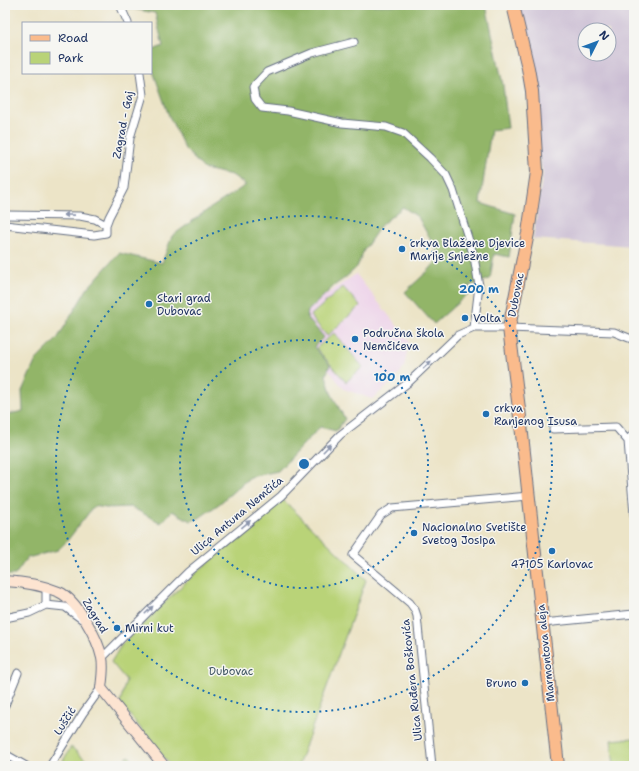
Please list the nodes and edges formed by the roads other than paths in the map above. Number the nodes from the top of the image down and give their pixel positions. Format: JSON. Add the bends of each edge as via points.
{"nodes":[{"id":1,"x":120,"y":5,"type":"edge"},
{"id":2,"x":513,"y":5,"type":"edge"},
{"id":3,"x":128,"y":22,"type":"edge"},
{"id":4,"x":354,"y":42,"type":"dead end"},
{"id":5,"x":140,"y":74,"type":"edge"},
{"id":6,"x":5,"y":214,"type":"edge"},
{"id":7,"x":5,"y":225,"type":"edge"},
{"id":8,"x":106,"y":225,"type":"junction"},
{"id":9,"x":474,"y":328,"type":"junction"},
{"id":10,"x":509,"y":328,"type":"junction"},
{"id":11,"x":634,"y":340,"type":"edge"},
{"id":12,"x":553,"y":429,"type":"dead end"},
{"id":13,"x":634,"y":432,"type":"edge"},
{"id":14,"x":628,"y":440,"type":"junction"},
{"id":15,"x":529,"y":496,"type":"junction"},
{"id":16,"x":634,"y":515,"type":"edge"},
{"id":17,"x":534,"y":540,"type":"joint"},
{"id":18,"x":5,"y":581,"type":"edge"},
{"id":19,"x":46,"y":588,"type":"junction"},
{"id":20,"x":46,"y":605,"type":"junction"},
{"id":21,"x":634,"y":614,"type":"edge"},
{"id":22,"x":5,"y":618,"type":"edge"},
{"id":23,"x":86,"y":623,"type":"junction"},
{"id":24,"x":543,"y":623,"type":"junction"},
{"id":25,"x":102,"y":658,"type":"junction"},
{"id":26,"x":18,"y":673,"type":"dead end"},
{"id":27,"x":101,"y":688,"type":"junction"},
{"id":28,"x":5,"y":705,"type":"edge"},
{"id":29,"x":5,"y":754,"type":"edge"},
{"id":30,"x":26,"y":766,"type":"edge"},
{"id":31,"x":50,"y":766,"type":"edge"},
{"id":32,"x":164,"y":766,"type":"edge"},
{"id":33,"x":432,"y":766,"type":"edge"},
{"id":34,"x":558,"y":766,"type":"edge"}],
"edges":[{"from":1,"to":3,"type":"street"},
{"from":2,"to":10,"type":"main road","name":"Dubovac","via":[[532,90],[538,172]]},
{"from":4,"to":9,"type":"street","via":[[312,53],[267,72],[254,87],[255,99],[262,108],[342,123],[386,127],[403,133],[430,158],[446,175],[453,190],[474,257],[479,286]]},
{"from":5,"to":8,"type":"street","name":"Zagrad - Gaj","via":[[143,95],[130,138],[124,188]]},
{"from":8,"to":6,"type":"street","one_way":true,"via":[[95,219],[80,216]]},
{"from":7,"to":8,"type":"street","name":"Zagrad - Gaj","via":[[94,235],[106,233]]},
{"from":9,"to":10,"type":"street","name":"Ulica Antuna Nemčića"},
{"from":25,"to":9,"type":"street","name":"Ulica Antuna Nemčića","one_way":true,"via":[[188,572],[281,496],[340,435],[409,382],[458,335]]},
{"from":10,"to":11,"type":"street","name":"Ulica Antuna Nemčića","via":[[614,332]]},
{"from":10,"to":15,"type":"main road","name":"Dubovac"},
{"from":12,"to":14,"type":"street","via":[[616,427]]},
{"from":13,"to":14,"type":"street"},
{"from":14,"to":16,"type":"street"},
{"from":15,"to":17,"type":"main road","name":"Dubovac"},
{"from":15,"to":33,"type":"street","name":"Ulica Ruđera Boškovića","via":[[392,508],[381,515],[353,555],[415,610]]},
{"from":17,"to":24,"type":"main road","name":"Marmontova aleja"},
{"from":18,"to":19,"type":"main road","name":"Zagrad"},
{"from":19,"to":20,"type":"street"},
{"from":19,"to":23,"type":"main road","name":"Zagrad","via":[[72,601]]},
{"from":20,"to":22,"type":"street","via":[[29,613]]},
{"from":20,"to":23,"type":"street","via":[[65,607]]},
{"from":21,"to":24,"type":"street"},
{"from":23,"to":25,"type":"main road","name":"Zagrad","via":[[96,639]]},
{"from":24,"to":34,"type":"main road","name":"Marmontova aleja"},
{"from":25,"to":27,"type":"main road","name":"Zagrad"},
{"from":26,"to":28,"type":"street"},
{"from":27,"to":31,"type":"street","name":"Luščić","via":[[82,713]]},
{"from":27,"to":32,"type":"main road"},
{"from":29,"to":30,"type":"street"}]}
